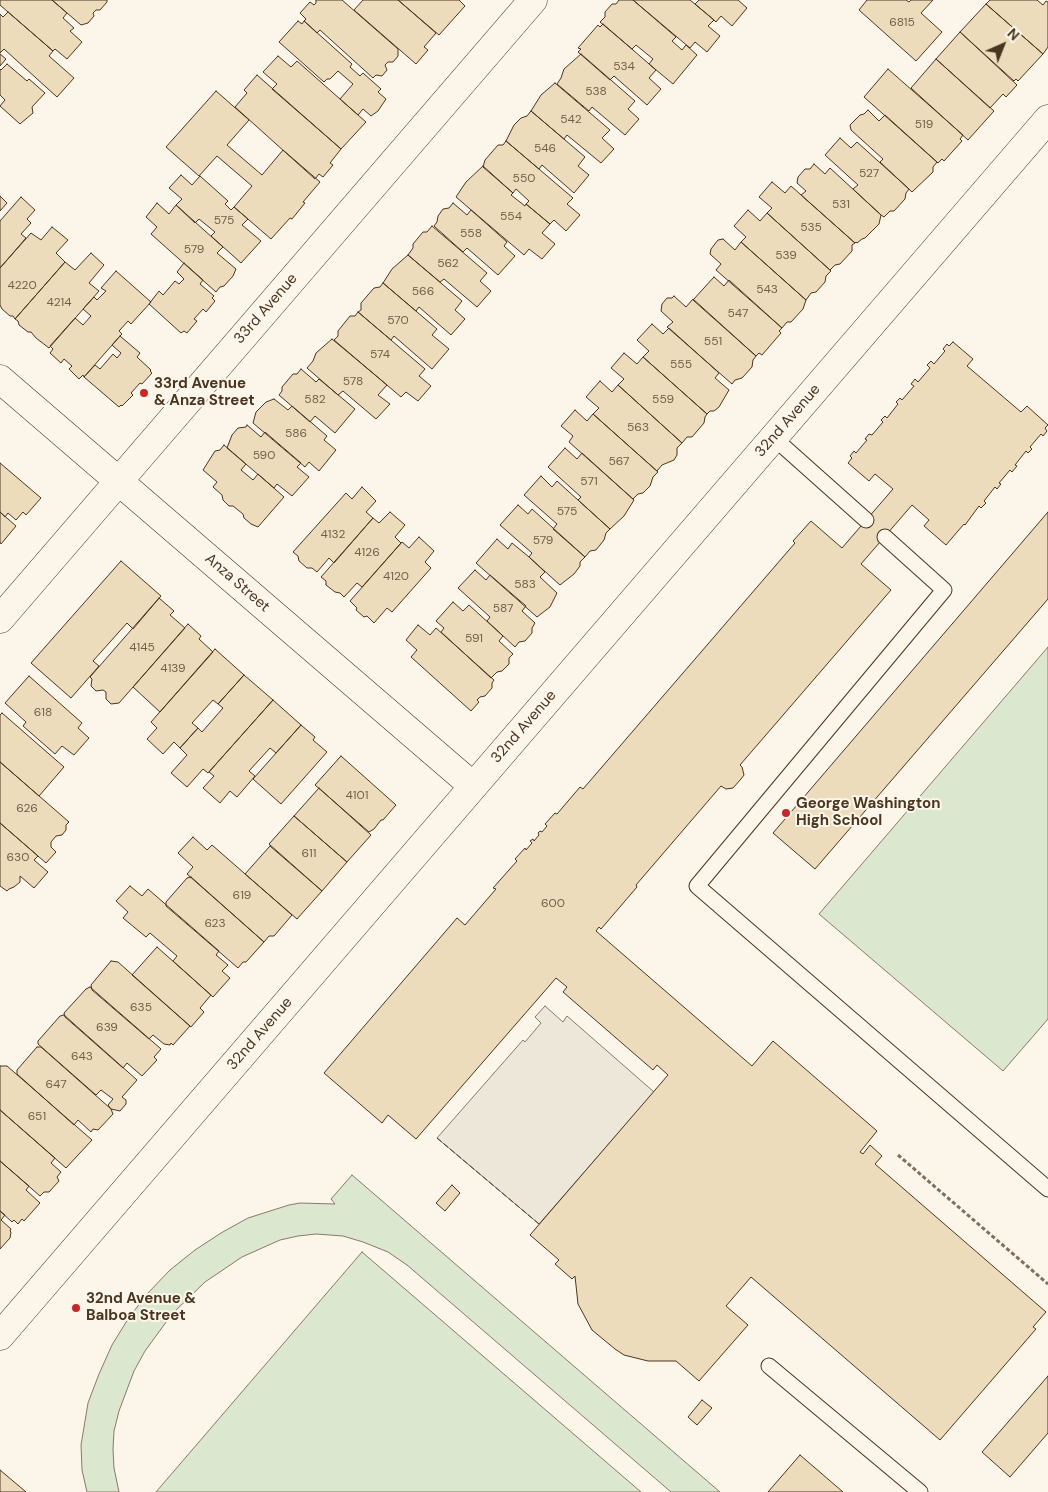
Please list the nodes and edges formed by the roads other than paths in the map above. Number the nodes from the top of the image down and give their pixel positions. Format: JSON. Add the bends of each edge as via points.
{"nodes":[{"id":1,"x":532,"y":0,"type":"edge"},
{"id":2,"x":1048,"y":119,"type":"edge"},
{"id":3,"x":0,"y":379,"type":"edge"},
{"id":4,"x":774,"y":438,"type":"junction"},
{"id":5,"x":119,"y":481,"type":"junction"},
{"id":6,"x":866,"y":520,"type":"dead end"},
{"id":7,"x":885,"y":537,"type":"dead end"},
{"id":8,"x":0,"y":619,"type":"edge"},
{"id":9,"x":473,"y":786,"type":"junction"},
{"id":10,"x":1048,"y":1189,"type":"edge"},
{"id":11,"x":0,"y":1336,"type":"edge"},
{"id":12,"x":770,"y":1366,"type":"dead end"},
{"id":13,"x":920,"y":1492,"type":"edge"}],
"edges":[{"from":1,"to":5,"type":"street","name":"33rd Avenue"},
{"from":2,"to":4,"type":"street","name":"32nd Avenue"},
{"from":3,"to":5,"type":"street","name":"Anza Street"},
{"from":4,"to":6,"type":"lane"},
{"from":4,"to":9,"type":"street","name":"32nd Avenue"},
{"from":5,"to":8,"type":"street","name":"33rd Avenue"},
{"from":5,"to":9,"type":"street","name":"Anza Street"},
{"from":7,"to":10,"type":"lane","via":[[944,590],[697,886]]},
{"from":9,"to":11,"type":"street","name":"32nd Avenue"},
{"from":12,"to":13,"type":"lane"}]}
